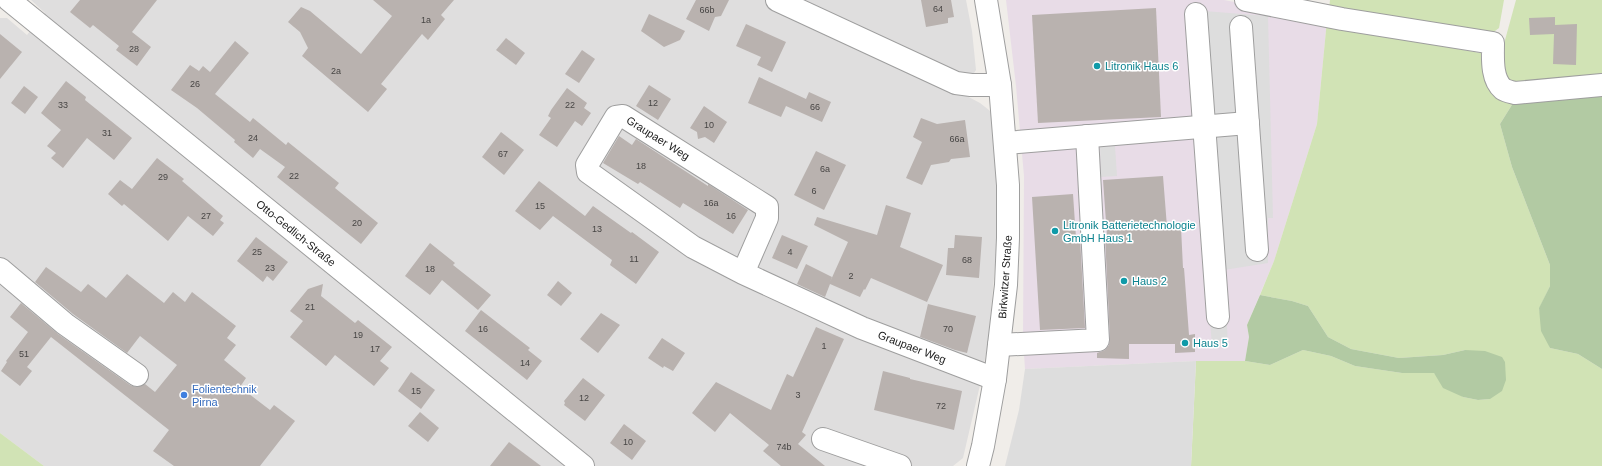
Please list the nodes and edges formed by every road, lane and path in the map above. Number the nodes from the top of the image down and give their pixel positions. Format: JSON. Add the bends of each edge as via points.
{"nodes":[{"id":1,"x":9,"y":0,"type":"edge"},
{"id":2,"x":777,"y":0,"type":"edge"},
{"id":3,"x":986,"y":0,"type":"edge"},
{"id":4,"x":1246,"y":0,"type":"edge"},
{"id":5,"x":1196,"y":14,"type":"dead end"},
{"id":6,"x":1241,"y":27,"type":"dead end"},
{"id":7,"x":1602,"y":84,"type":"edge"},
{"id":8,"x":1000,"y":85,"type":"junction"},
{"id":9,"x":1248,"y":123,"type":"junction"},
{"id":10,"x":1204,"y":126,"type":"junction"},
{"id":11,"x":1087,"y":136,"type":"junction"},
{"id":12,"x":1005,"y":143,"type":"junction"},
{"id":13,"x":1257,"y":250,"type":"dead end"},
{"id":14,"x":0,"y":269,"type":"edge"},
{"id":15,"x":743,"y":273,"type":"junction"},
{"id":16,"x":1218,"y":317,"type":"dead end"},
{"id":17,"x":999,"y":345,"type":"junction"},
{"id":18,"x":137,"y":375,"type":"dead end"},
{"id":19,"x":995,"y":379,"type":"junction"},
{"id":20,"x":823,"y":439,"type":"dead end"},
{"id":21,"x":583,"y":466,"type":"edge"},
{"id":22,"x":900,"y":466,"type":"edge"},
{"id":23,"x":978,"y":466,"type":"edge"}],
"edges":[{"from":1,"to":21,"type":"street","name":"Otto-Gedlich-Straße"},
{"from":2,"to":8,"type":"street","via":[[956,82],[970,85]]},
{"from":3,"to":8,"type":"street","name":"Birkwitzer Straße"},
{"from":4,"to":7,"type":"street","via":[[1342,19],[1493,43],[1493,62],[1498,81],[1503,89],[1515,93]]},
{"from":5,"to":10,"type":"street"},
{"from":6,"to":9,"type":"street"},
{"from":8,"to":12,"type":"street","name":"Birkwitzer Straße"},
{"from":9,"to":10,"type":"street"},
{"from":9,"to":13,"type":"street"},
{"from":10,"to":11,"type":"street"},
{"from":10,"to":16,"type":"street"},
{"from":11,"to":12,"type":"street"},
{"from":11,"to":17,"type":"street","via":[[1094,163],[1098,340]]},
{"from":12,"to":17,"type":"street","name":"Birkwitzer Straße","via":[[1008,185],[1007,254]]},
{"from":14,"to":18,"type":"street","via":[[65,324]]},
{"from":15,"to":15,"type":"street","name":"Graupaer Weg","via":[[693,246],[588,172],[587,165],[616,117],[623,116],[767,207],[767,218]]},
{"from":15,"to":19,"type":"street","name":"Graupaer Weg","via":[[862,328]]},
{"from":17,"to":19,"type":"street","name":"Birkwitzer Straße"},
{"from":19,"to":23,"type":"street","name":"Birkwitzer Straße"},
{"from":20,"to":22,"type":"street"}]}
